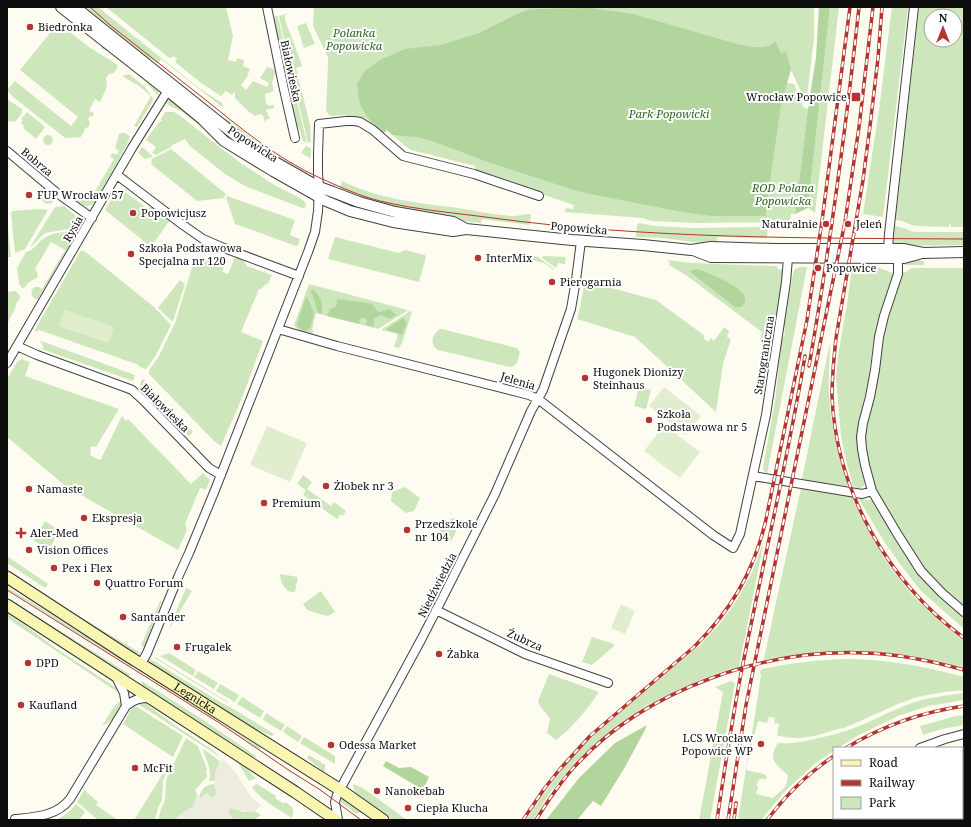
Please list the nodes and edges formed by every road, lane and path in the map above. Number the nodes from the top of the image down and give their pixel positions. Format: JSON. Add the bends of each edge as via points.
{"nodes":[{"id":1,"x":62,"y":7,"type":"edge"},
{"id":2,"x":75,"y":7,"type":"edge"},
{"id":3,"x":267,"y":7,"type":"edge"},
{"id":4,"x":914,"y":7,"type":"edge"},
{"id":5,"x":170,"y":88,"type":"junction"},
{"id":6,"x":295,"y":138,"type":"dead end"},
{"id":7,"x":7,"y":151,"type":"edge"},
{"id":8,"x":117,"y":175,"type":"junction"},
{"id":9,"x":319,"y":187,"type":"junction"},
{"id":10,"x":539,"y":196,"type":"dead end"},
{"id":11,"x":319,"y":197,"type":"junction"},
{"id":12,"x":92,"y":218,"type":"junction"},
{"id":13,"x":466,"y":229,"type":"junction"},
{"id":14,"x":581,"y":241,"type":"junction"},
{"id":15,"x":888,"y":249,"type":"junction"},
{"id":16,"x":691,"y":250,"type":"junction"},
{"id":17,"x":964,"y":252,"type":"edge"},
{"id":18,"x":923,"y":253,"type":"junction"},
{"id":19,"x":788,"y":258,"type":"junction"},
{"id":20,"x":898,"y":258,"type":"junction"},
{"id":21,"x":299,"y":276,"type":"junction"},
{"id":22,"x":278,"y":329,"type":"junction"},
{"id":23,"x":17,"y":346,"type":"junction"},
{"id":24,"x":7,"y":363,"type":"edge"},
{"id":25,"x":538,"y":399,"type":"junction"},
{"id":26,"x":221,"y":475,"type":"junction"},
{"id":27,"x":753,"y":476,"type":"junction"},
{"id":28,"x":872,"y":491,"type":"junction"},
{"id":29,"x":733,"y":548,"type":"joint"},
{"id":30,"x":7,"y":577,"type":"edge"},
{"id":31,"x":7,"y":605,"type":"edge"},
{"id":32,"x":436,"y":610,"type":"junction"},
{"id":33,"x":964,"y":612,"type":"edge"},
{"id":34,"x":141,"y":664,"type":"junction"},
{"id":35,"x":115,"y":675,"type":"junction"},
{"id":36,"x":608,"y":683,"type":"dead end"},
{"id":37,"x":151,"y":698,"type":"junction"},
{"id":38,"x":126,"y":706,"type":"junction"},
{"id":39,"x":964,"y":734,"type":"edge"},
{"id":40,"x":923,"y":747,"type":"edge"},
{"id":41,"x":339,"y":789,"type":"junction"},
{"id":42,"x":16,"y":820,"type":"edge"},
{"id":43,"x":337,"y":820,"type":"edge"},
{"id":44,"x":383,"y":820,"type":"edge"}],
"edges":[{"from":1,"to":5,"type":"street","name":"Popowicka"},
{"from":2,"to":5,"type":"street","name":"Popowicka"},
{"from":3,"to":6,"type":"street","name":"Białowieska"},
{"from":4,"to":15,"type":"street"},
{"from":5,"to":8,"type":"street","name":"Rysia"},
{"from":5,"to":9,"type":"street","name":"Popowicka","via":[[268,158]]},
{"from":5,"to":11,"type":"street","name":"Popowicka","via":[[224,141]]},
{"from":7,"to":12,"type":"street","name":"Bobrza","via":[[57,193]]},
{"from":8,"to":12,"type":"street","name":"Rysia"},
{"from":8,"to":21,"type":"street","via":[[204,239]]},
{"from":9,"to":10,"type":"street","via":[[319,124],[354,120],[373,130],[404,156],[474,174]]},
{"from":9,"to":11,"type":"street"},
{"from":9,"to":13,"type":"street","name":"Popowicka","via":[[395,212],[453,222]]},
{"from":11,"to":13,"type":"street","name":"Popowicka","via":[[341,208],[382,220],[453,231]]},
{"from":11,"to":21,"type":"street","via":[[315,232]]},
{"from":12,"to":23,"type":"street","name":"Rysia"},
{"from":13,"to":14,"type":"street","name":"Popowicka"},
{"from":14,"to":16,"type":"street","name":"Popowicka"},
{"from":14,"to":25,"type":"street","name":"Niedźwiedzia","via":[[570,309]]},
{"from":15,"to":16,"type":"street","name":"Popowicka","via":[[710,247]]},
{"from":15,"to":18,"type":"street","name":"Popowicka"},
{"from":16,"to":19,"type":"street","name":"Popowicka","via":[[711,257]]},
{"from":17,"to":18,"type":"street"},
{"from":18,"to":20,"type":"street","name":"Popowicka"},
{"from":19,"to":20,"type":"street","name":"Popowicka"},
{"from":19,"to":27,"type":"street","name":"Starograniczna","via":[[766,415]]},
{"from":20,"to":28,"type":"street","via":[[898,274],[879,337],[861,437]]},
{"from":21,"to":22,"type":"street"},
{"from":22,"to":25,"type":"street","name":"Jelenia","via":[[529,394]]},
{"from":22,"to":26,"type":"street"},
{"from":23,"to":24,"type":"street","name":"Rysia"},
{"from":23,"to":26,"type":"street","name":"Białowieska","via":[[37,356],[132,390],[209,468]]},
{"from":25,"to":29,"type":"street","name":"Jelenia"},
{"from":25,"to":32,"type":"street","name":"Niedźwiedzia","via":[[495,494]]},
{"from":26,"to":34,"type":"street"},
{"from":27,"to":28,"type":"street","via":[[862,494]]},
{"from":27,"to":29,"type":"street","name":"Starograniczna","via":[[740,534]]},
{"from":28,"to":33,"type":"street","via":[[921,571]]},
{"from":30,"to":34,"type":"main road","name":"Legnicka"},
{"from":31,"to":35,"type":"main road"},
{"from":32,"to":36,"type":"street","name":"Żubrza","via":[[526,654]]},
{"from":32,"to":41,"type":"street","name":"Niedźwiedzia"},
{"from":34,"to":41,"type":"main road","name":"Legnicka"},
{"from":35,"to":37,"type":"main road"},
{"from":35,"to":38,"type":"street","via":[[124,693]]},
{"from":37,"to":38,"type":"street","via":[[136,699]]},
{"from":37,"to":43,"type":"main road"},
{"from":38,"to":42,"type":"street","via":[[66,804],[56,812]]},
{"from":39,"to":40,"type":"street"},
{"from":41,"to":43,"type":"street","name":"Niedźwiedzia","via":[[336,795]]},
{"from":41,"to":44,"type":"main road","name":"Legnicka"}]}
